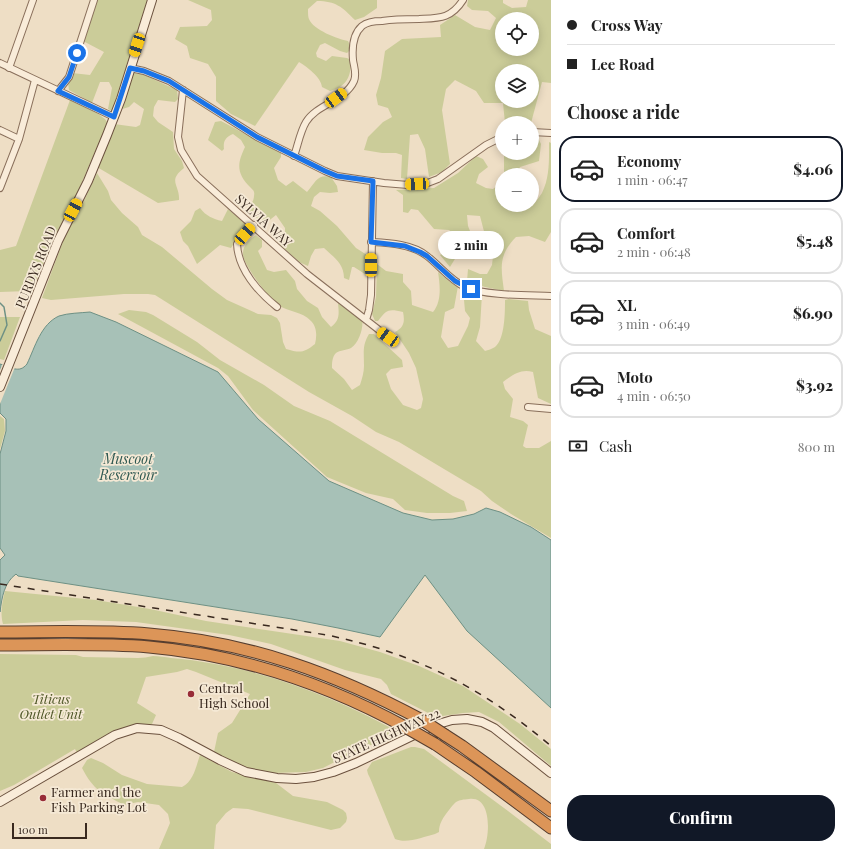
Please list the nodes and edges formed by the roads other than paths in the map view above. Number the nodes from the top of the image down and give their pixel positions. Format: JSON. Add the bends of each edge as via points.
{"nodes":[{"id":1,"x":33,"y":0,"type":"edge"},
{"id":2,"x":94,"y":0,"type":"edge"},
{"id":3,"x":152,"y":0,"type":"edge"},
{"id":4,"x":463,"y":0,"type":"edge"},
{"id":5,"x":0,"y":63,"type":"edge"},
{"id":6,"x":9,"y":68,"type":"junction"},
{"id":7,"x":130,"y":68,"type":"junction"},
{"id":8,"x":35,"y":80,"type":"junction"},
{"id":9,"x":183,"y":90,"type":"junction"},
{"id":10,"x":58,"y":91,"type":"junction"},
{"id":11,"x":114,"y":117,"type":"junction"},
{"id":12,"x":0,"y":130,"type":"edge"},
{"id":13,"x":539,"y":132,"type":"edge"},
{"id":14,"x":551,"y":133,"type":"edge"},
{"id":15,"x":19,"y":139,"type":"junction"},
{"id":16,"x":495,"y":141,"type":"edge"},
{"id":17,"x":294,"y":156,"type":"junction"},
{"id":18,"x":373,"y":181,"type":"junction"},
{"id":19,"x":0,"y":188,"type":"edge"},
{"id":20,"x":254,"y":225,"type":"junction"},
{"id":21,"x":371,"y":242,"type":"junction"},
{"id":22,"x":551,"y":296,"type":"edge"},
{"id":23,"x":277,"y":307,"type":"dead end"},
{"id":24,"x":366,"y":320,"type":"junction"},
{"id":25,"x":388,"y":337,"type":"dead end"},
{"id":26,"x":0,"y":387,"type":"edge"},
{"id":27,"x":528,"y":407,"type":"dead end"},
{"id":28,"x":551,"y":409,"type":"edge"},
{"id":29,"x":1,"y":632,"type":"edge"},
{"id":30,"x":0,"y":645,"type":"edge"},
{"id":31,"x":551,"y":773,"type":"edge"},
{"id":32,"x":3,"y":800,"type":"edge"},
{"id":33,"x":0,"y":805,"type":"edge"},
{"id":34,"x":551,"y":811,"type":"edge"},
{"id":35,"x":551,"y":828,"type":"edge"}],
"edges":[{"from":1,"to":6,"type":"street"},
{"from":2,"to":10,"type":"street","via":[[69,77]]},
{"from":3,"to":7,"type":"main road","name":"PURDYS ROAD"},
{"from":4,"to":17,"type":"street","via":[[450,14],[438,19],[383,20],[362,26],[352,49],[355,74],[353,82],[346,91],[306,121]]},
{"from":5,"to":6,"type":"street"},
{"from":6,"to":8,"type":"street"},
{"from":7,"to":9,"type":"street","via":[[169,81]]},
{"from":7,"to":11,"type":"main road","name":"PURDYS ROAD"},
{"from":8,"to":10,"type":"street"},
{"from":8,"to":15,"type":"street"},
{"from":9,"to":17,"type":"street","via":[[257,137]]},
{"from":9,"to":20,"type":"street","name":"SYLVIA WAY","via":[[178,136],[181,150],[197,176]]},
{"from":10,"to":11,"type":"street"},
{"from":11,"to":26,"type":"main road","name":"PURDYS ROAD","via":[[94,167],[58,241]]},
{"from":12,"to":15,"type":"street"},
{"from":13,"to":14,"type":"street"},
{"from":15,"to":19,"type":"street"},
{"from":16,"to":18,"type":"street","via":[[438,179],[425,184]]},
{"from":17,"to":18,"type":"street","via":[[337,176]]},
{"from":18,"to":21,"type":"street"},
{"from":20,"to":23,"type":"street","via":[[236,244],[237,253],[241,264],[259,291]]},
{"from":20,"to":24,"type":"street","name":"SYLVIA WAY","via":[[308,274]]},
{"from":21,"to":22,"type":"street","via":[[405,246],[420,252],[455,281],[471,289]]},
{"from":21,"to":24,"type":"street","via":[[371,295]]},
{"from":24,"to":25,"type":"street","name":"SYLVIA WAY"},
{"from":27,"to":28,"type":"street"},
{"from":29,"to":34,"type":"highway","bridge":true,"via":[[122,632],[178,637],[232,646],[286,660],[370,694],[422,720],[473,753]]},
{"from":30,"to":35,"type":"highway","bridge":true,"via":[[149,647],[230,659],[276,671],[359,703],[407,728],[435,744]]},
{"from":31,"to":32,"type":"main road","name":"STATE HIGHWAY 22","via":[[494,728],[464,718],[435,725],[333,772],[314,777],[287,778],[246,772],[162,730],[137,728],[115,735]]},
{"from":32,"to":33,"type":"main road","name":"STATE HIGHWAY 22"}]}
